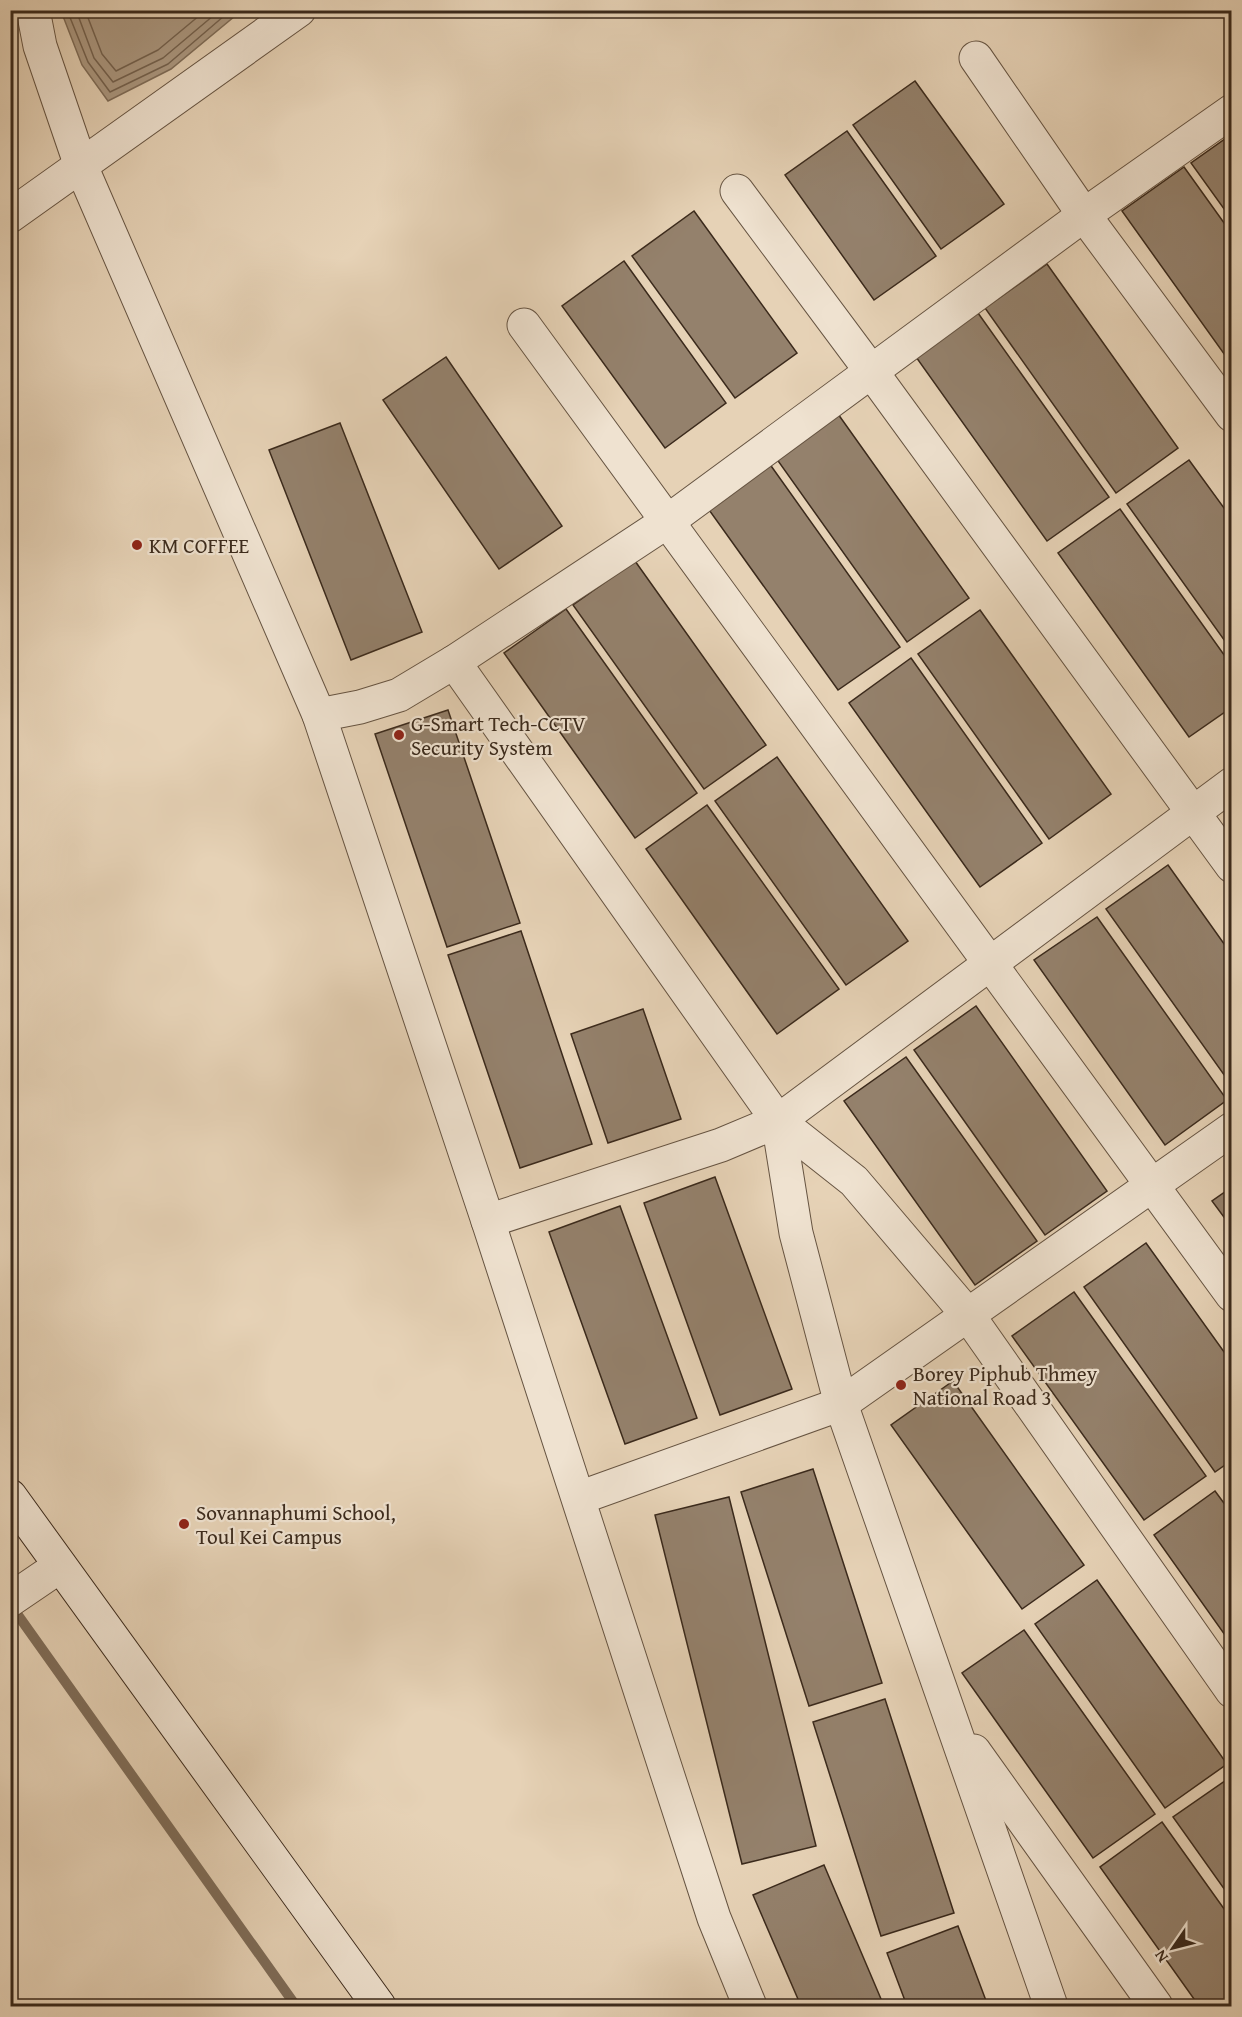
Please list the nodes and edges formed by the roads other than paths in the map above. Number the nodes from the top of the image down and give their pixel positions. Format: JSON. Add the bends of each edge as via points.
{"nodes":[{"id":1,"x":33,"y":10,"type":"edge"},
{"id":2,"x":299,"y":10,"type":"edge"},
{"id":3,"x":976,"y":58,"type":"dead end"},
{"id":4,"x":1232,"y":111,"type":"edge"},
{"id":5,"x":81,"y":165,"type":"junction"},
{"id":6,"x":737,"y":191,"type":"dead end"},
{"id":7,"x":1084,"y":215,"type":"junction"},
{"id":8,"x":10,"y":216,"type":"edge"},
{"id":9,"x":524,"y":325,"type":"dead end"},
{"id":10,"x":871,"y":371,"type":"junction"},
{"id":11,"x":1232,"y":415,"type":"edge"},
{"id":12,"x":668,"y":521,"type":"junction"},
{"id":13,"x":453,"y":662,"type":"junction"},
{"id":14,"x":319,"y":715,"type":"junction"},
{"id":15,"x":1232,"y":784,"type":"edge"},
{"id":16,"x":1193,"y":812,"type":"junction"},
{"id":17,"x":1232,"y":866,"type":"edge"},
{"id":18,"x":990,"y":963,"type":"junction"},
{"id":19,"x":778,"y":1121,"type":"junction"},
{"id":20,"x":1232,"y":1129,"type":"edge"},
{"id":21,"x":1151,"y":1185,"type":"junction"},
{"id":22,"x":488,"y":1221,"type":"junction"},
{"id":23,"x":1232,"y":1295,"type":"edge"},
{"id":24,"x":968,"y":1315,"type":"junction"},
{"id":25,"x":841,"y":1404,"type":"junction"},
{"id":26,"x":10,"y":1496,"type":"edge"},
{"id":27,"x":579,"y":1498,"type":"junction"},
{"id":28,"x":60,"y":1566,"type":"junction"},
{"id":29,"x":18,"y":1595,"type":"edge"},
{"id":30,"x":1232,"y":1691,"type":"edge"},
{"id":31,"x":952,"y":1720,"type":"junction"},
{"id":32,"x":379,"y":2007,"type":"edge"},
{"id":33,"x":750,"y":2007,"type":"edge"},
{"id":34,"x":1051,"y":2007,"type":"edge"},
{"id":35,"x":1156,"y":2007,"type":"edge"}],
"edges":[{"from":1,"to":5,"type":"street","via":[[39,46]]},
{"from":2,"to":5,"type":"street"},
{"from":3,"to":7,"type":"street"},
{"from":4,"to":7,"type":"street"},
{"from":5,"to":8,"type":"street"},
{"from":5,"to":14,"type":"street"},
{"from":6,"to":10,"type":"street"},
{"from":7,"to":10,"type":"street"},
{"from":7,"to":11,"type":"street"},
{"from":9,"to":12,"type":"street"},
{"from":10,"to":12,"type":"street"},
{"from":10,"to":16,"type":"street"},
{"from":12,"to":13,"type":"street"},
{"from":12,"to":18,"type":"street"},
{"from":13,"to":14,"type":"street","via":[[399,695]]},
{"from":13,"to":19,"type":"street"},
{"from":14,"to":22,"type":"street"},
{"from":15,"to":16,"type":"street"},
{"from":16,"to":17,"type":"street"},
{"from":16,"to":18,"type":"street"},
{"from":18,"to":19,"type":"street"},
{"from":18,"to":21,"type":"street"},
{"from":19,"to":22,"type":"street","via":[[721,1146]]},
{"from":19,"to":24,"type":"street","via":[[854,1181]]},
{"from":19,"to":25,"type":"street","via":[[796,1233]]},
{"from":20,"to":21,"type":"street"},
{"from":21,"to":23,"type":"street"},
{"from":21,"to":24,"type":"street"},
{"from":22,"to":27,"type":"street"},
{"from":24,"to":25,"type":"street"},
{"from":24,"to":30,"type":"street"},
{"from":25,"to":27,"type":"street"},
{"from":25,"to":31,"type":"street"},
{"from":26,"to":28,"type":"street"},
{"from":27,"to":33,"type":"street","via":[[714,1918]]},
{"from":28,"to":29,"type":"street"},
{"from":28,"to":32,"type":"street"},
{"from":31,"to":34,"type":"street"},
{"from":31,"to":35,"type":"street"}]}
